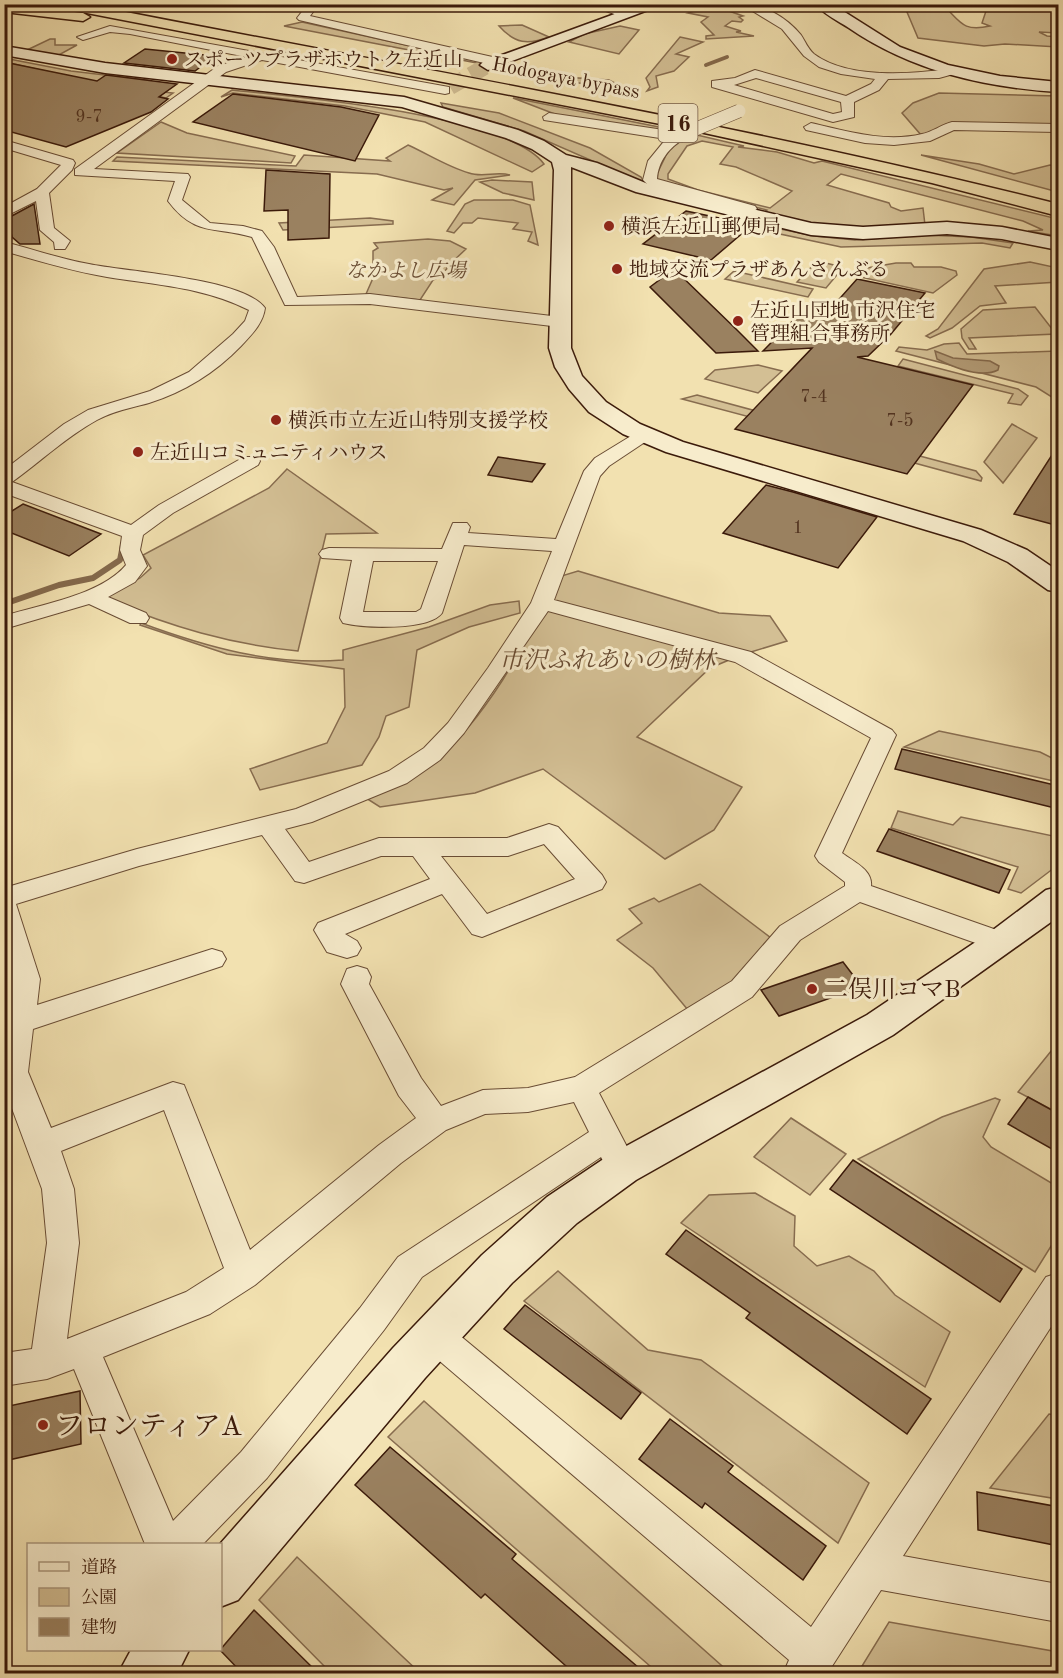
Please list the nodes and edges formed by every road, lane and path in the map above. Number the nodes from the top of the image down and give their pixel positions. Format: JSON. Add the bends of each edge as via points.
{"nodes":[{"id":1,"x":28,"y":4,"type":"edge"},
{"id":2,"x":61,"y":4,"type":"edge"},
{"id":3,"x":112,"y":4,"type":"edge"},
{"id":4,"x":140,"y":4,"type":"edge"},
{"id":5,"x":314,"y":4,"type":"edge"},
{"id":6,"x":592,"y":4,"type":"edge"},
{"id":7,"x":657,"y":4,"type":"edge"},
{"id":8,"x":746,"y":4,"type":"edge"},
{"id":9,"x":822,"y":4,"type":"edge"},
{"id":10,"x":4,"y":8,"type":"edge"},
{"id":11,"x":626,"y":15,"type":"junction"},
{"id":12,"x":129,"y":25,"type":"junction"},
{"id":13,"x":83,"y":37,"type":"dead end"},
{"id":14,"x":299,"y":39,"type":"junction"},
{"id":15,"x":8,"y":49,"type":"edge"},
{"id":16,"x":261,"y":56,"type":"junction"},
{"id":17,"x":492,"y":63,"type":"joint"},
{"id":18,"x":955,"y":72,"type":"junction"},
{"id":19,"x":885,"y":75,"type":"junction"},
{"id":20,"x":208,"y":79,"type":"junction"},
{"id":21,"x":449,"y":85,"type":"junction"},
{"id":22,"x":1059,"y":87,"type":"edge"},
{"id":23,"x":847,"y":100,"type":"junction"},
{"id":24,"x":417,"y":105,"type":"junction"},
{"id":25,"x":753,"y":111,"type":"dead end"},
{"id":26,"x":849,"y":114,"type":"junction"},
{"id":27,"x":549,"y":117,"type":"dead end"},
{"id":28,"x":866,"y":120,"type":"dead end"},
{"id":29,"x":801,"y":124,"type":"dead end"},
{"id":30,"x":1059,"y":128,"type":"edge"},
{"id":31,"x":678,"y":137,"type":"junction"},
{"id":32,"x":4,"y":138,"type":"edge"},
{"id":33,"x":4,"y":144,"type":"edge"},
{"id":34,"x":34,"y":152,"type":"junction"},
{"id":35,"x":4,"y":156,"type":"edge"},
{"id":36,"x":560,"y":159,"type":"junction"},
{"id":37,"x":93,"y":161,"type":"junction"},
{"id":38,"x":42,"y":192,"type":"junction"},
{"id":39,"x":1059,"y":199,"type":"edge"},
{"id":40,"x":1059,"y":210,"type":"edge"},
{"id":41,"x":4,"y":213,"type":"edge"},
{"id":42,"x":750,"y":215,"type":"junction"},
{"id":43,"x":1059,"y":244,"type":"edge"},
{"id":44,"x":4,"y":246,"type":"edge"},
{"id":45,"x":57,"y":254,"type":"junction"},
{"id":46,"x":274,"y":305,"type":"junction"},
{"id":47,"x":560,"y":322,"type":"junction"},
{"id":48,"x":644,"y":434,"type":"junction"},
{"id":49,"x":251,"y":461,"type":"dead end"},
{"id":50,"x":4,"y":479,"type":"edge"},
{"id":51,"x":4,"y":486,"type":"edge"},
{"id":52,"x":133,"y":533,"type":"junction"},
{"id":53,"x":455,"y":540,"type":"junction"},
{"id":54,"x":564,"y":546,"type":"junction"},
{"id":55,"x":329,"y":554,"type":"dead end"},
{"id":56,"x":364,"y":554,"type":"junction"},
{"id":57,"x":1059,"y":584,"type":"edge"},
{"id":58,"x":88,"y":596,"type":"junction"},
{"id":59,"x":542,"y":603,"type":"junction"},
{"id":60,"x":138,"y":618,"type":"dead end"},
{"id":61,"x":4,"y":623,"type":"edge"},
{"id":62,"x":268,"y":825,"type":"junction"},
{"id":63,"x":422,"y":848,"type":"junction"},
{"id":64,"x":446,"y":883,"type":"junction"},
{"id":65,"x":857,"y":891,"type":"junction"},
{"id":66,"x":4,"y":898,"type":"edge"},
{"id":67,"x":1059,"y":899,"type":"edge"},
{"id":68,"x":4,"y":907,"type":"edge"},
{"id":69,"x":1001,"y":942,"type":"junction"},
{"id":70,"x":347,"y":948,"type":"dead end"},
{"id":71,"x":212,"y":959,"type":"dead end"},
{"id":72,"x":357,"y":977,"type":"dead end"},
{"id":73,"x":20,"y":1022,"type":"junction"},
{"id":74,"x":582,"y":1088,"type":"junction"},
{"id":75,"x":435,"y":1121,"type":"junction"},
{"id":76,"x":43,"y":1144,"type":"junction"},
{"id":77,"x":614,"y":1152,"type":"junction"},
{"id":78,"x":243,"y":1274,"type":"junction"},
{"id":79,"x":1059,"y":1288,"type":"edge"},
{"id":80,"x":434,"y":1335,"type":"junction"},
{"id":81,"x":83,"y":1349,"type":"junction"},
{"id":82,"x":47,"y":1363,"type":"junction"},
{"id":83,"x":4,"y":1370,"type":"edge"},
{"id":84,"x":163,"y":1543,"type":"edge"},
{"id":85,"x":178,"y":1543,"type":"edge"},
{"id":86,"x":873,"y":1569,"type":"junction"},
{"id":87,"x":222,"y":1580,"type":"edge"},
{"id":88,"x":1059,"y":1603,"type":"edge"},
{"id":89,"x":162,"y":1651,"type":"edge"},
{"id":90,"x":809,"y":1665,"type":"edge"},
{"id":91,"x":144,"y":1674,"type":"edge"}],
"edges":[{"from":1,"to":12,"type":"highway"},
{"from":2,"to":21,"type":"highway","name":"Hodogaya bypass","number":"16"},
{"from":3,"to":14,"type":"highway","name":"Hodogaya bypass","number":"16"},
{"from":4,"to":14,"type":"highway"},
{"from":5,"to":17,"type":"street","via":[[303,18]]},
{"from":6,"to":11,"type":"street"},
{"from":7,"to":11,"type":"street"},
{"from":8,"to":19,"type":"street","via":[[789,29],[818,61],[848,71]]},
{"from":9,"to":18,"type":"street","via":[[903,54]]},
{"from":10,"to":12,"type":"highway"},
{"from":11,"to":17,"type":"street"},
{"from":12,"to":21,"type":"highway","via":[[349,63]]},
{"from":13,"to":16,"type":"street","via":[[120,30]]},
{"from":14,"to":39,"type":"highway","name":"Hodogaya bypass","number":"16","via":[[740,124],[912,161]]},
{"from":15,"to":20,"type":"street","via":[[105,68]]},
{"from":16,"to":20,"type":"street","via":[[222,69]]},
{"from":16,"to":21,"type":"street"},
{"from":18,"to":19,"type":"street"},
{"from":18,"to":22,"type":"street"},
{"from":19,"to":23,"type":"street","via":[[875,87]]},
{"from":20,"to":24,"type":"street","via":[[370,96]]},
{"from":20,"to":37,"type":"street"},
{"from":21,"to":24,"type":"street"},
{"from":21,"to":40,"type":"highway","name":"Hodogaya bypass","number":"16","via":[[818,152]]},
{"from":23,"to":26,"type":"street"},
{"from":23,"to":26,"type":"street","via":[[755,74],[716,84],[833,118]]},
{"from":24,"to":36,"type":"street","via":[[512,134]]},
{"from":25,"to":31,"type":"street","bridge":true},
{"from":26,"to":28,"type":"street"},
{"from":27,"to":31,"type":"street"},
{"from":29,"to":30,"type":"street","via":[[866,139],[894,141],[925,138],[952,126]]},
{"from":31,"to":42,"type":"street","via":[[667,143],[649,173],[650,180],[656,185],[756,210]]},
{"from":32,"to":37,"type":"street"},
{"from":33,"to":34,"type":"street"},
{"from":34,"to":35,"type":"street","via":[[20,158]]},
{"from":34,"to":38,"type":"street","via":[[68,163]]},
{"from":36,"to":42,"type":"street","via":[[642,188]]},
{"from":36,"to":47,"type":"street"},
{"from":37,"to":46,"type":"street","via":[[80,172],[183,177],[175,201],[189,218],[204,228],[257,234],[263,241]]},
{"from":38,"to":41,"type":"street"},
{"from":38,"to":45,"type":"street","via":[[47,230],[62,241]]},
{"from":42,"to":43,"type":"street","via":[[838,232],[946,228]]},
{"from":44,"to":45,"type":"street"},
{"from":45,"to":46,"type":"street","via":[[89,269],[211,287]]},
{"from":46,"to":47,"type":"street","via":[[370,299]]},
{"from":46,"to":50,"type":"street","via":[[256,318],[223,356],[197,374],[168,391],[91,416]]},
{"from":47,"to":48,"type":"street","via":[[563,363],[577,386],[606,414]]},
{"from":48,"to":54,"type":"street","via":[[602,462],[591,475]]},
{"from":48,"to":57,"type":"street","via":[[694,453],[969,534],[1027,561]]},
{"from":49,"to":52,"type":"street","via":[[166,509]]},
{"from":51,"to":52,"type":"street"},
{"from":52,"to":58,"type":"street","via":[[130,549],[137,566],[132,575]]},
{"from":53,"to":54,"type":"street"},
{"from":53,"to":56,"type":"street"},
{"from":53,"to":56,"type":"street","via":[[431,613],[420,619],[351,618]]},
{"from":54,"to":59,"type":"street"},
{"from":55,"to":56,"type":"street"},
{"from":58,"to":60,"type":"street"},
{"from":58,"to":61,"type":"street"},
{"from":59,"to":62,"type":"street","via":[[491,681],[432,754],[398,777],[303,816]]},
{"from":59,"to":65,"type":"street","via":[[743,657],[884,735],[828,856],[859,879]]},
{"from":62,"to":63,"type":"street","via":[[304,874],[379,847]]},
{"from":62,"to":66,"type":"street","via":[[137,858]]},
{"from":63,"to":64,"type":"street"},
{"from":63,"to":64,"type":"street","via":[[508,847],[549,833],[592,882],[482,927]]},
{"from":64,"to":70,"type":"street","via":[[328,930],[337,945]]},
{"from":65,"to":69,"type":"street"},
{"from":65,"to":74,"type":"street","via":[[790,933],[742,989]]},
{"from":67,"to":69,"type":"street"},
{"from":68,"to":73,"type":"street","via":[[26,979]]},
{"from":69,"to":77,"type":"street","via":[[880,1025]]},
{"from":71,"to":73,"type":"street"},
{"from":72,"to":75,"type":"street","via":[[355,984],[410,1087]]},
{"from":73,"to":76,"type":"street","via":[[13,1072]]},
{"from":74,"to":75,"type":"street","via":[[528,1100],[483,1102]]},
{"from":74,"to":77,"type":"street"},
{"from":75,"to":78,"type":"street"},
{"from":76,"to":78,"type":"street","via":[[173,1094]]},
{"from":76,"to":82,"type":"street","via":[[58,1189],[63,1243]]},
{"from":77,"to":80,"type":"street","via":[[562,1210],[497,1269]]},
{"from":77,"to":85,"type":"street","via":[[410,1267],[254,1465]]},
{"from":78,"to":81,"type":"street","via":[[198,1303]]},
{"from":79,"to":86,"type":"street"},
{"from":80,"to":87,"type":"street"},
{"from":80,"to":90,"type":"street"},
{"from":81,"to":82,"type":"street"},
{"from":81,"to":84,"type":"street"},
{"from":82,"to":83,"type":"street"},
{"from":86,"to":88,"type":"street"},
{"from":86,"to":90,"type":"street"},
{"from":89,"to":91,"type":"street"}]}
